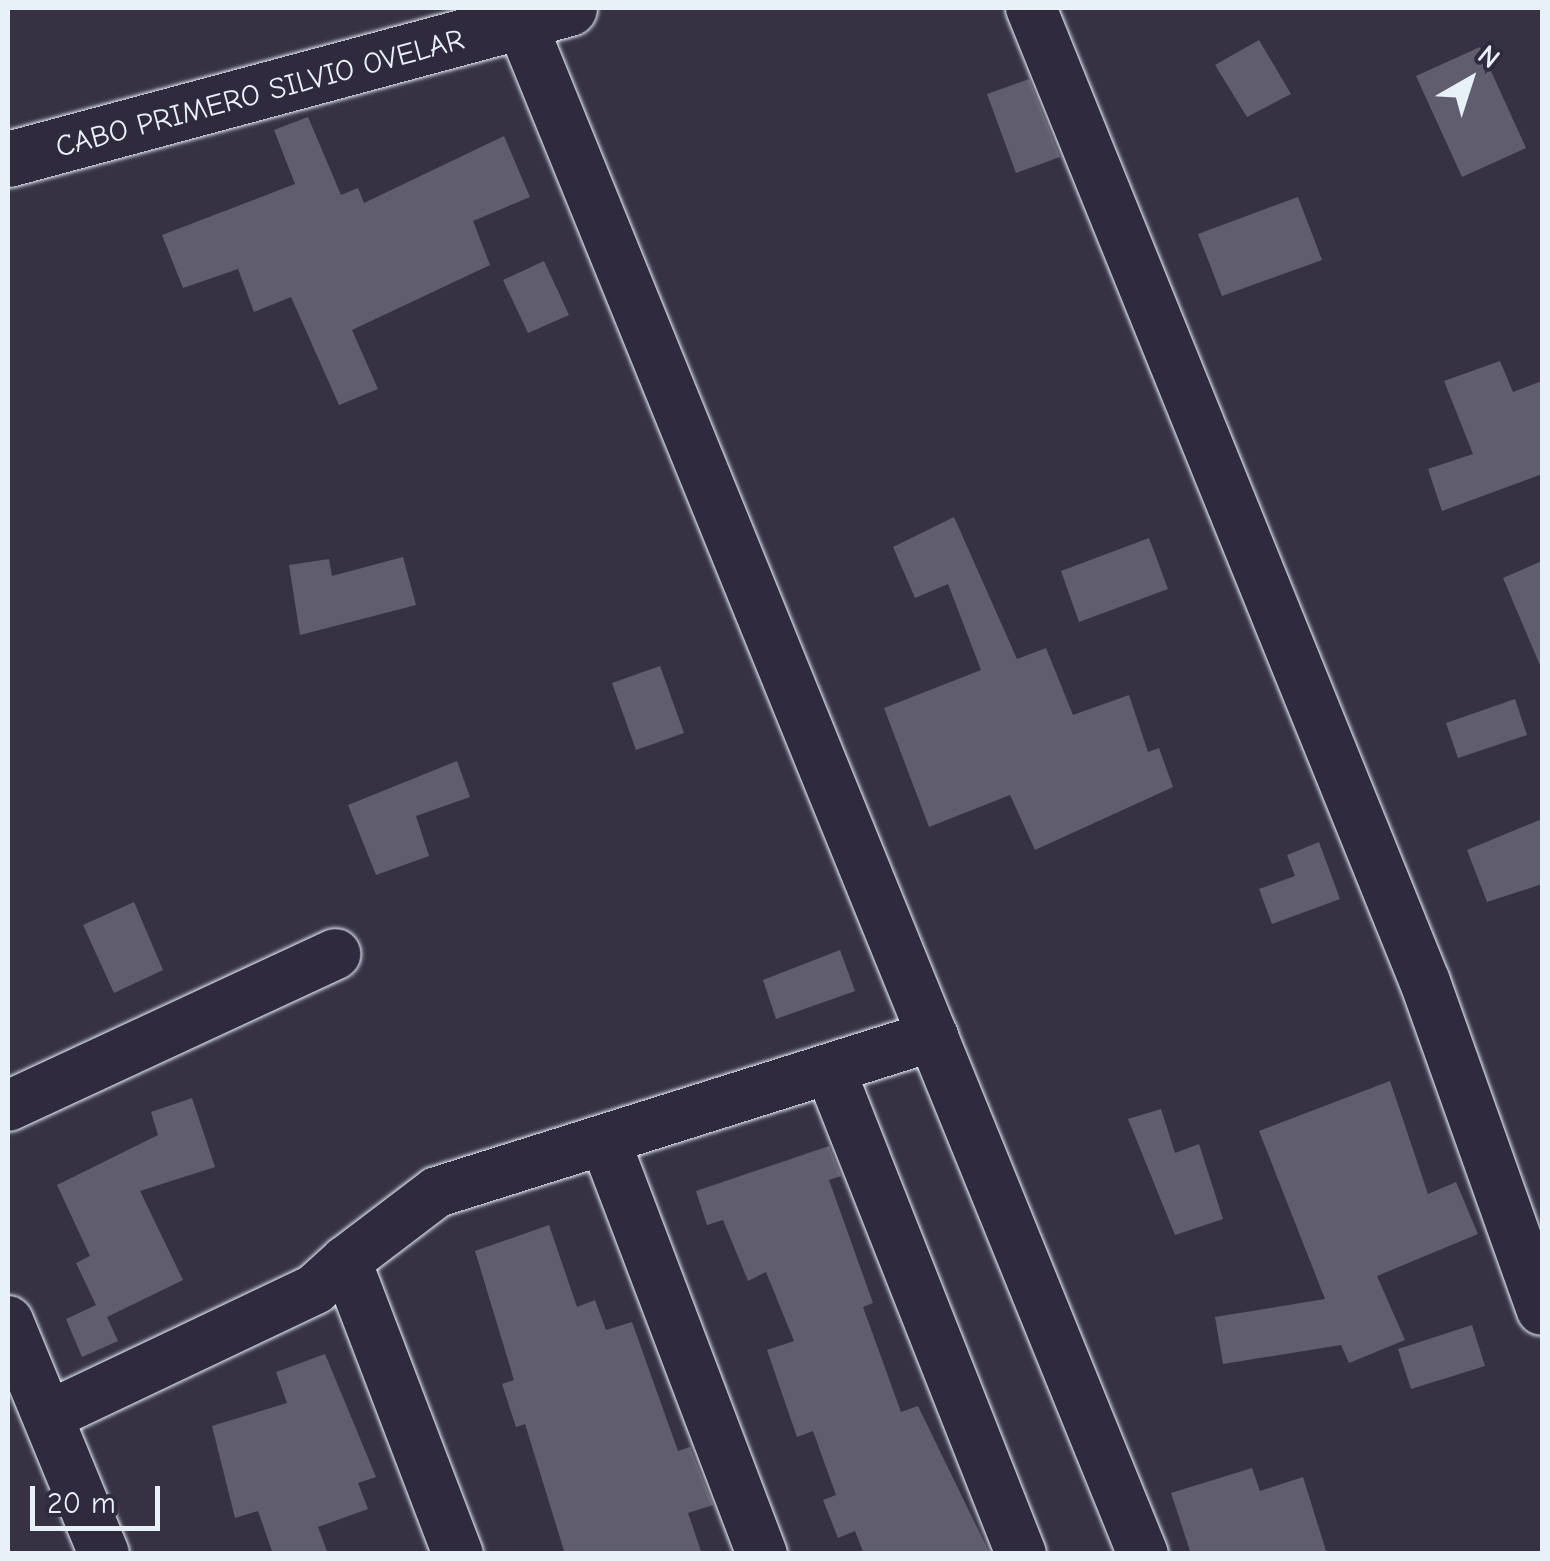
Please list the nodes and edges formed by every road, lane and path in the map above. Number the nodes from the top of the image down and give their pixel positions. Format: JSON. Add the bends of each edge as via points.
{"nodes":[{"id":1,"x":1031,"y":8,"type":"edge"},
{"id":2,"x":546,"y":16,"type":"edge"},
{"id":3,"x":8,"y":160,"type":"edge"},
{"id":4,"x":335,"y":954,"type":"dead end"},
{"id":5,"x":932,"y":1036,"type":"junction"},
{"id":6,"x":830,"y":1070,"type":"junction"},
{"id":7,"x":8,"y":1106,"type":"edge"},
{"id":8,"x":606,"y":1141,"type":"junction"},
{"id":9,"x":346,"y":1260,"type":"junction"},
{"id":10,"x":1542,"y":1310,"type":"edge"},
{"id":11,"x":8,"y":1320,"type":"edge"},
{"id":12,"x":48,"y":1416,"type":"junction"},
{"id":13,"x":104,"y":1554,"type":"edge"},
{"id":14,"x":458,"y":1554,"type":"edge"},
{"id":15,"x":762,"y":1554,"type":"edge"},
{"id":16,"x":1021,"y":1554,"type":"edge"},
{"id":17,"x":1142,"y":1554,"type":"edge"}],
"edges":[{"from":1,"to":10,"type":"street","via":[[1425,982]]},
{"from":2,"to":3,"type":"main road","name":"CABO PRIMERO SILVIO OVELAR"},
{"from":2,"to":5,"type":"street"},
{"from":4,"to":7,"type":"street"},
{"from":5,"to":6,"type":"street"},
{"from":5,"to":17,"type":"street"},
{"from":6,"to":8,"type":"street"},
{"from":6,"to":16,"type":"street"},
{"from":8,"to":9,"type":"street","via":[[437,1192]]},
{"from":8,"to":15,"type":"street"},
{"from":9,"to":12,"type":"street","via":[[315,1289]]},
{"from":9,"to":14,"type":"street"},
{"from":11,"to":12,"type":"street"},
{"from":12,"to":13,"type":"street"}]}
